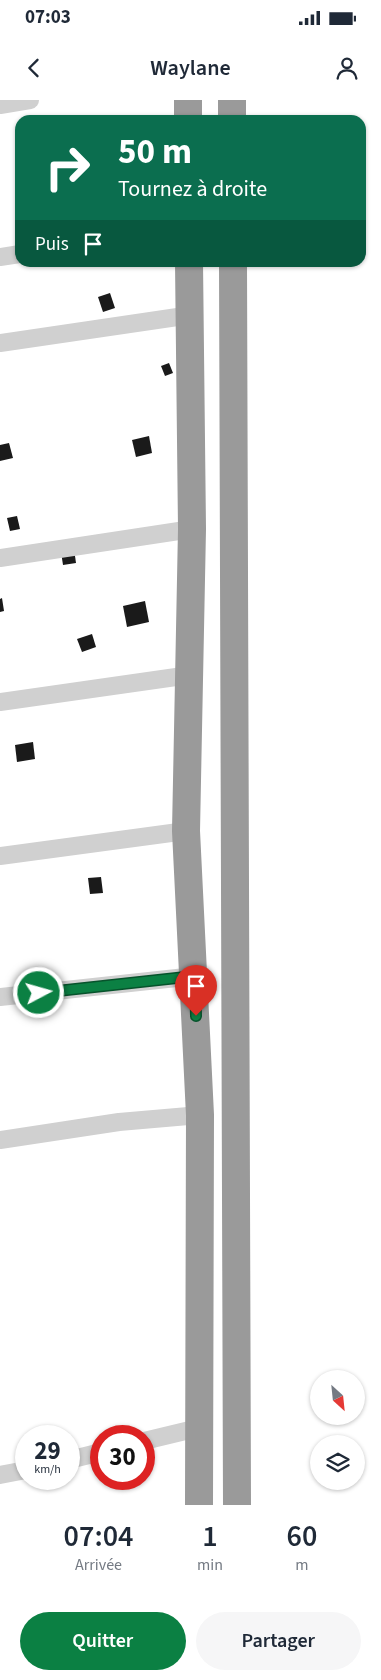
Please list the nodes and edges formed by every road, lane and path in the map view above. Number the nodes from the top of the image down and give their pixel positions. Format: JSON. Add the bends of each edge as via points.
{"nodes":[{"id":1,"x":30,"y":100,"type":"edge"},
{"id":2,"x":188,"y":100,"type":"edge"},
{"id":3,"x":232,"y":100,"type":"edge"},
{"id":4,"x":0,"y":105,"type":"edge"},
{"id":5,"x":188,"y":115,"type":"edge"},
{"id":6,"x":232,"y":115,"type":"edge"},
{"id":7,"x":15,"y":255,"type":"edge"},
{"id":8,"x":0,"y":257,"type":"edge"},
{"id":9,"x":189,"y":267,"type":"edge"},
{"id":10,"x":232,"y":267,"type":"edge"},
{"id":11,"x":190,"y":316,"type":"junction"},
{"id":12,"x":0,"y":343,"type":"edge"},
{"id":13,"x":192,"y":529,"type":"junction"},
{"id":14,"x":0,"y":558,"type":"edge"},
{"id":15,"x":190,"y":675,"type":"junction"},
{"id":16,"x":0,"y":702,"type":"edge"},
{"id":17,"x":186,"y":831,"type":"junction"},
{"id":18,"x":0,"y":856,"type":"edge"},
{"id":19,"x":195,"y":976,"type":"junction"},
{"id":20,"x":0,"y":997,"type":"edge"},
{"id":21,"x":200,"y":1115,"type":"junction"},
{"id":22,"x":0,"y":1140,"type":"edge"},
{"id":23,"x":198,"y":1428,"type":"junction"},
{"id":24,"x":155,"y":1438,"type":"edge"},
{"id":25,"x":15,"y":1472,"type":"edge"},
{"id":26,"x":0,"y":1475,"type":"edge"},
{"id":27,"x":199,"y":1505,"type":"edge"},
{"id":28,"x":237,"y":1505,"type":"edge"}],
"edges":[{"from":1,"to":4,"type":"street"},
{"from":2,"to":5,"type":"highway"},
{"from":3,"to":6,"type":"highway"},
{"from":7,"to":8,"type":"street"},
{"from":9,"to":11,"type":"highway"},
{"from":10,"to":28,"type":"highway"},
{"from":11,"to":12,"type":"street"},
{"from":11,"to":13,"type":"highway"},
{"from":13,"to":14,"type":"street"},
{"from":13,"to":15,"type":"highway"},
{"from":15,"to":16,"type":"street"},
{"from":15,"to":17,"type":"highway"},
{"from":17,"to":18,"type":"street"},
{"from":17,"to":19,"type":"highway"},
{"from":19,"to":20,"type":"street"},
{"from":19,"to":21,"type":"highway"},
{"from":21,"to":22,"type":"street","via":[[119,1122]]},
{"from":21,"to":23,"type":"highway"},
{"from":23,"to":24,"type":"street"},
{"from":23,"to":27,"type":"highway"},
{"from":25,"to":26,"type":"street"}]}
